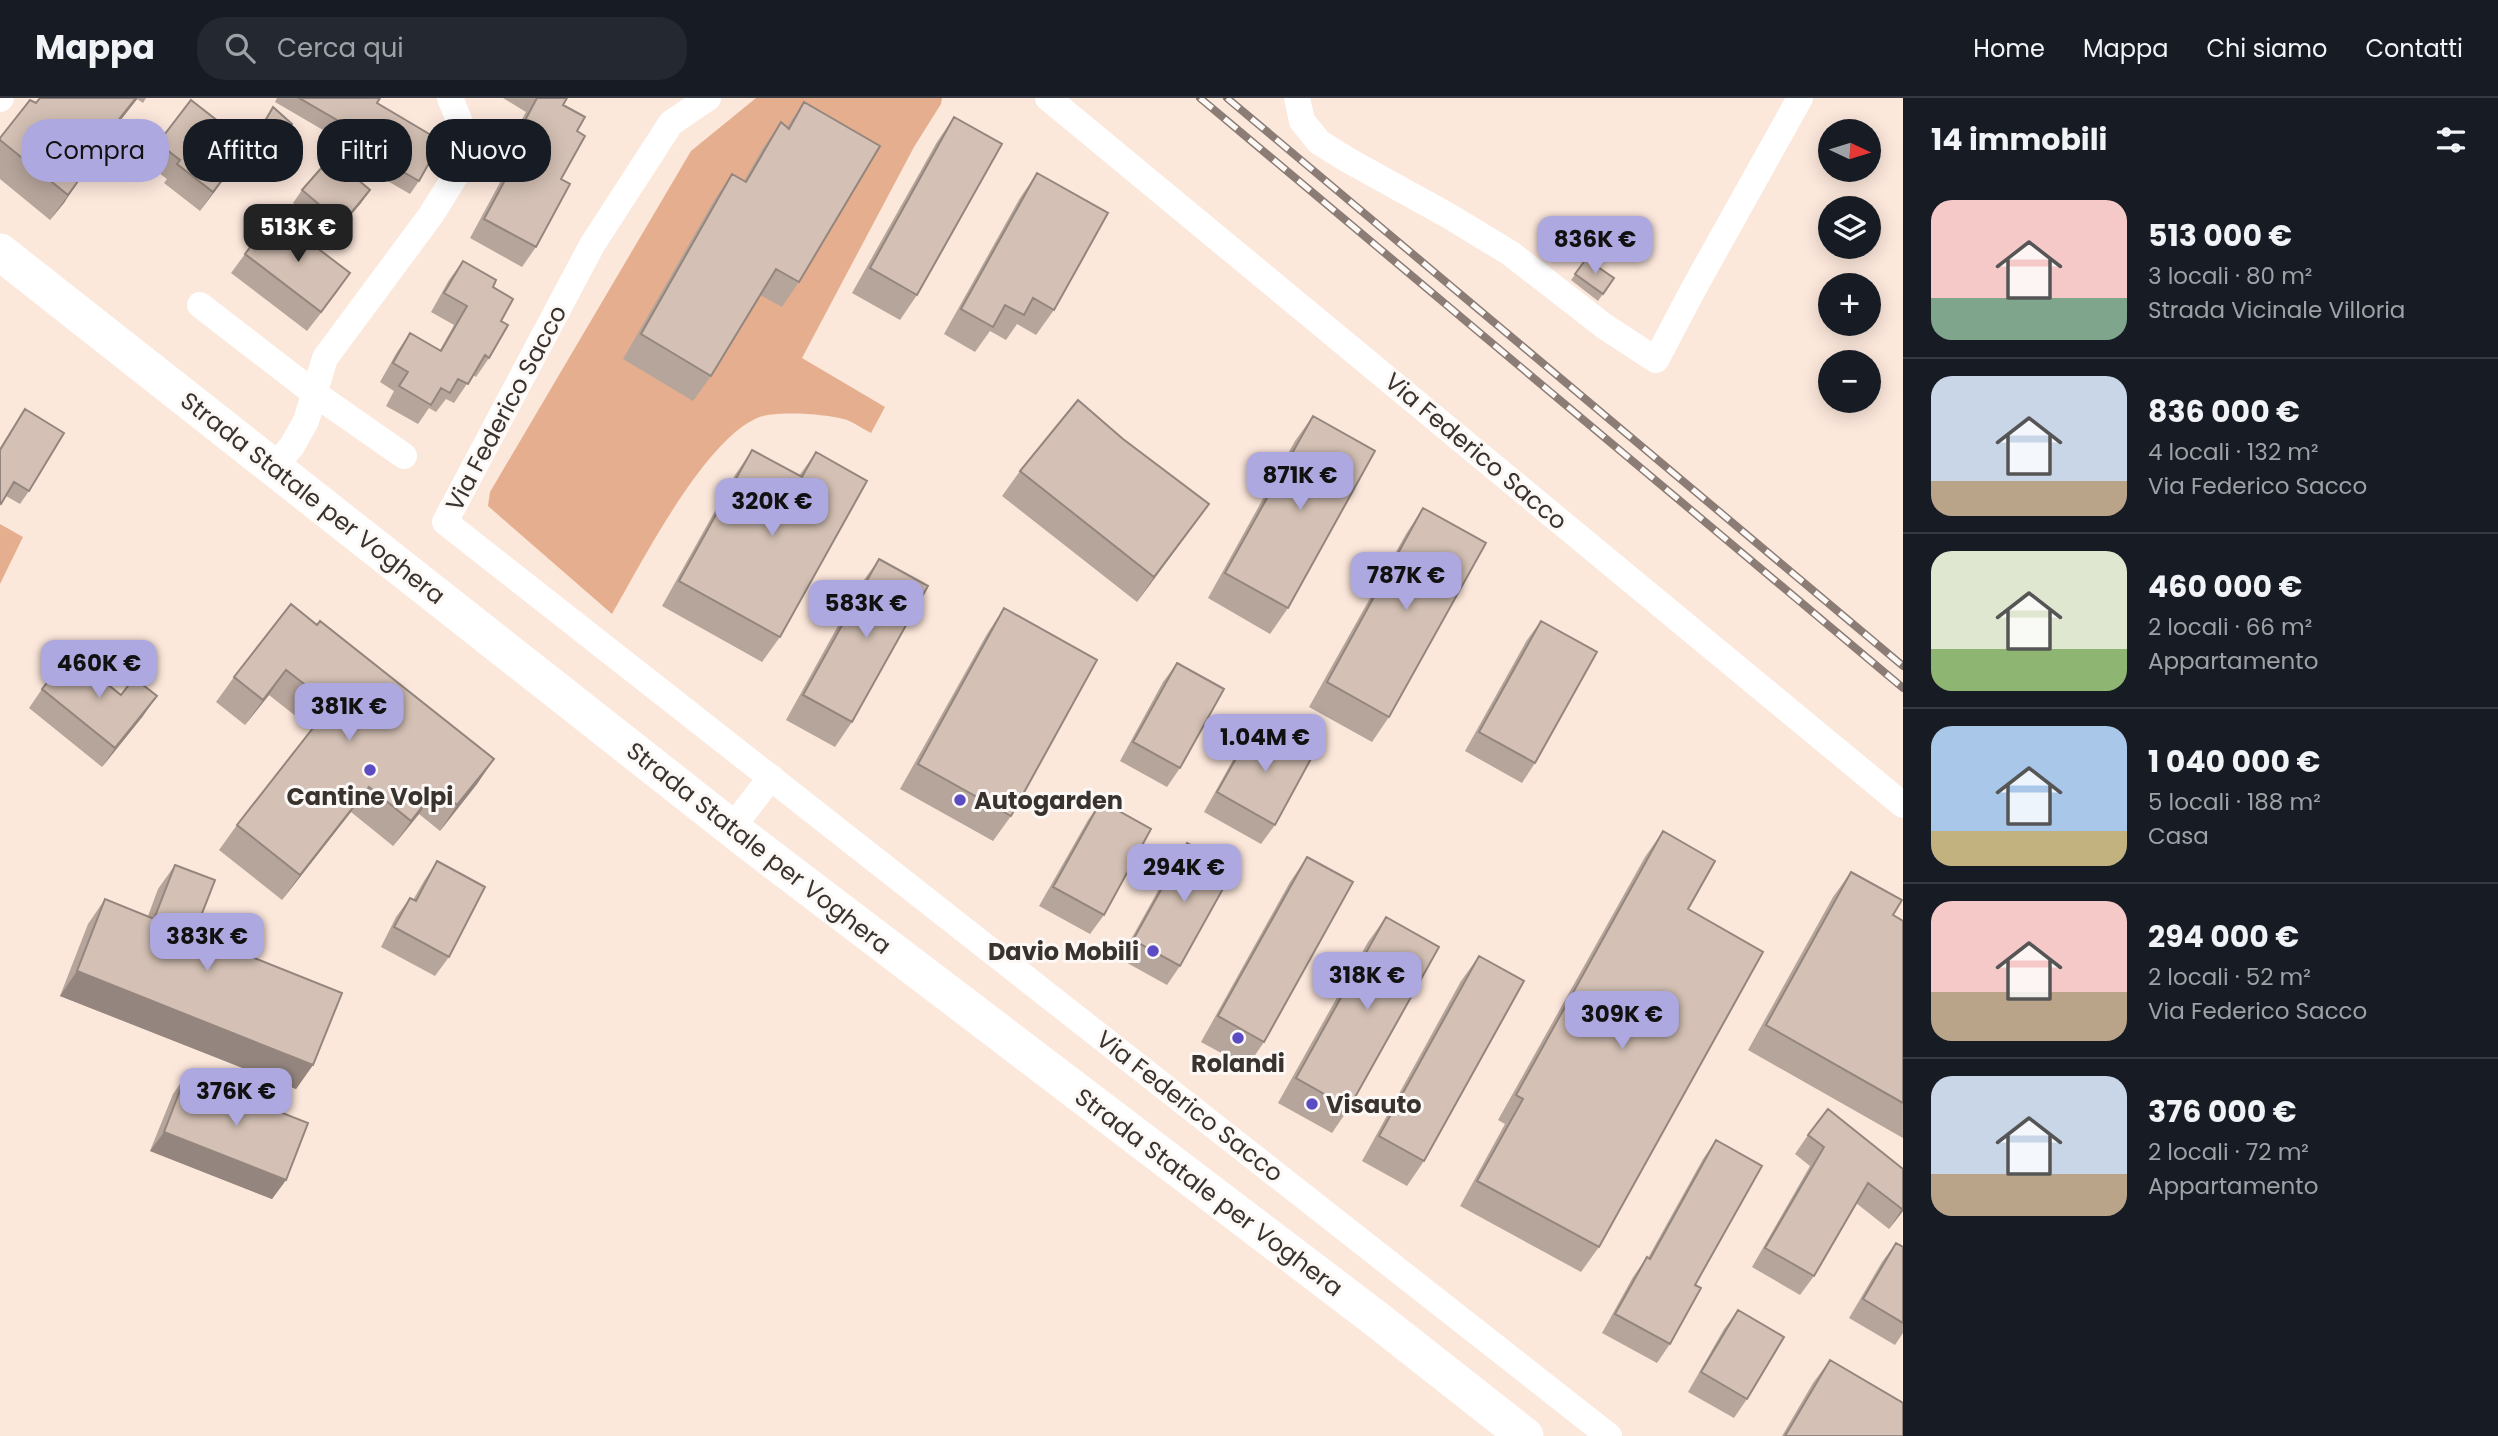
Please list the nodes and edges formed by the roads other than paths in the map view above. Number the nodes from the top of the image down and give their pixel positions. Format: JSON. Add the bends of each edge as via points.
{"nodes":[{"id":1,"x":450,"y":98,"type":"edge"},
{"id":2,"x":708,"y":98,"type":"edge"},
{"id":3,"x":1048,"y":98,"type":"edge"},
{"id":4,"x":1297,"y":98,"type":"edge"},
{"id":5,"x":1800,"y":98,"type":"edge"},
{"id":6,"x":0,"y":251,"type":"edge"},
{"id":7,"x":200,"y":306,"type":"dead end"},
{"id":8,"x":314,"y":393,"type":"junction"},
{"id":9,"x":404,"y":456,"type":"dead end"},
{"id":10,"x":274,"y":467,"type":"junction"},
{"id":11,"x":771,"y":777,"type":"junction"},
{"id":12,"x":1903,"y":805,"type":"edge"},
{"id":13,"x":732,"y":828,"type":"junction"},
{"id":14,"x":1525,"y":1436,"type":"edge"},
{"id":15,"x":1609,"y":1436,"type":"edge"}],
"edges":[{"from":1,"to":8,"type":"street","via":[[458,120],[461,167],[325,358]]},
{"from":2,"to":11,"type":"street","name":"Via Federico Sacco","via":[[671,122],[592,245],[445,522]]},
{"from":3,"to":12,"type":"street","name":"Via Federico Sacco"},
{"from":4,"to":5,"type":"street","via":[[1302,121],[1319,142],[1501,247],[1604,326],[1657,360]]},
{"from":6,"to":10,"type":"main road","name":"Strada Statale per Voghera"},
{"from":7,"to":8,"type":"street"},
{"from":8,"to":9,"type":"street"},
{"from":8,"to":10,"type":"street","via":[[306,421]]},
{"from":10,"to":13,"type":"main road","name":"Strada Statale per Voghera"},
{"from":11,"to":13,"type":"street"},
{"from":11,"to":15,"type":"street","name":"Via Federico Sacco"},
{"from":13,"to":14,"type":"main road","name":"Strada Statale per Voghera"}]}
